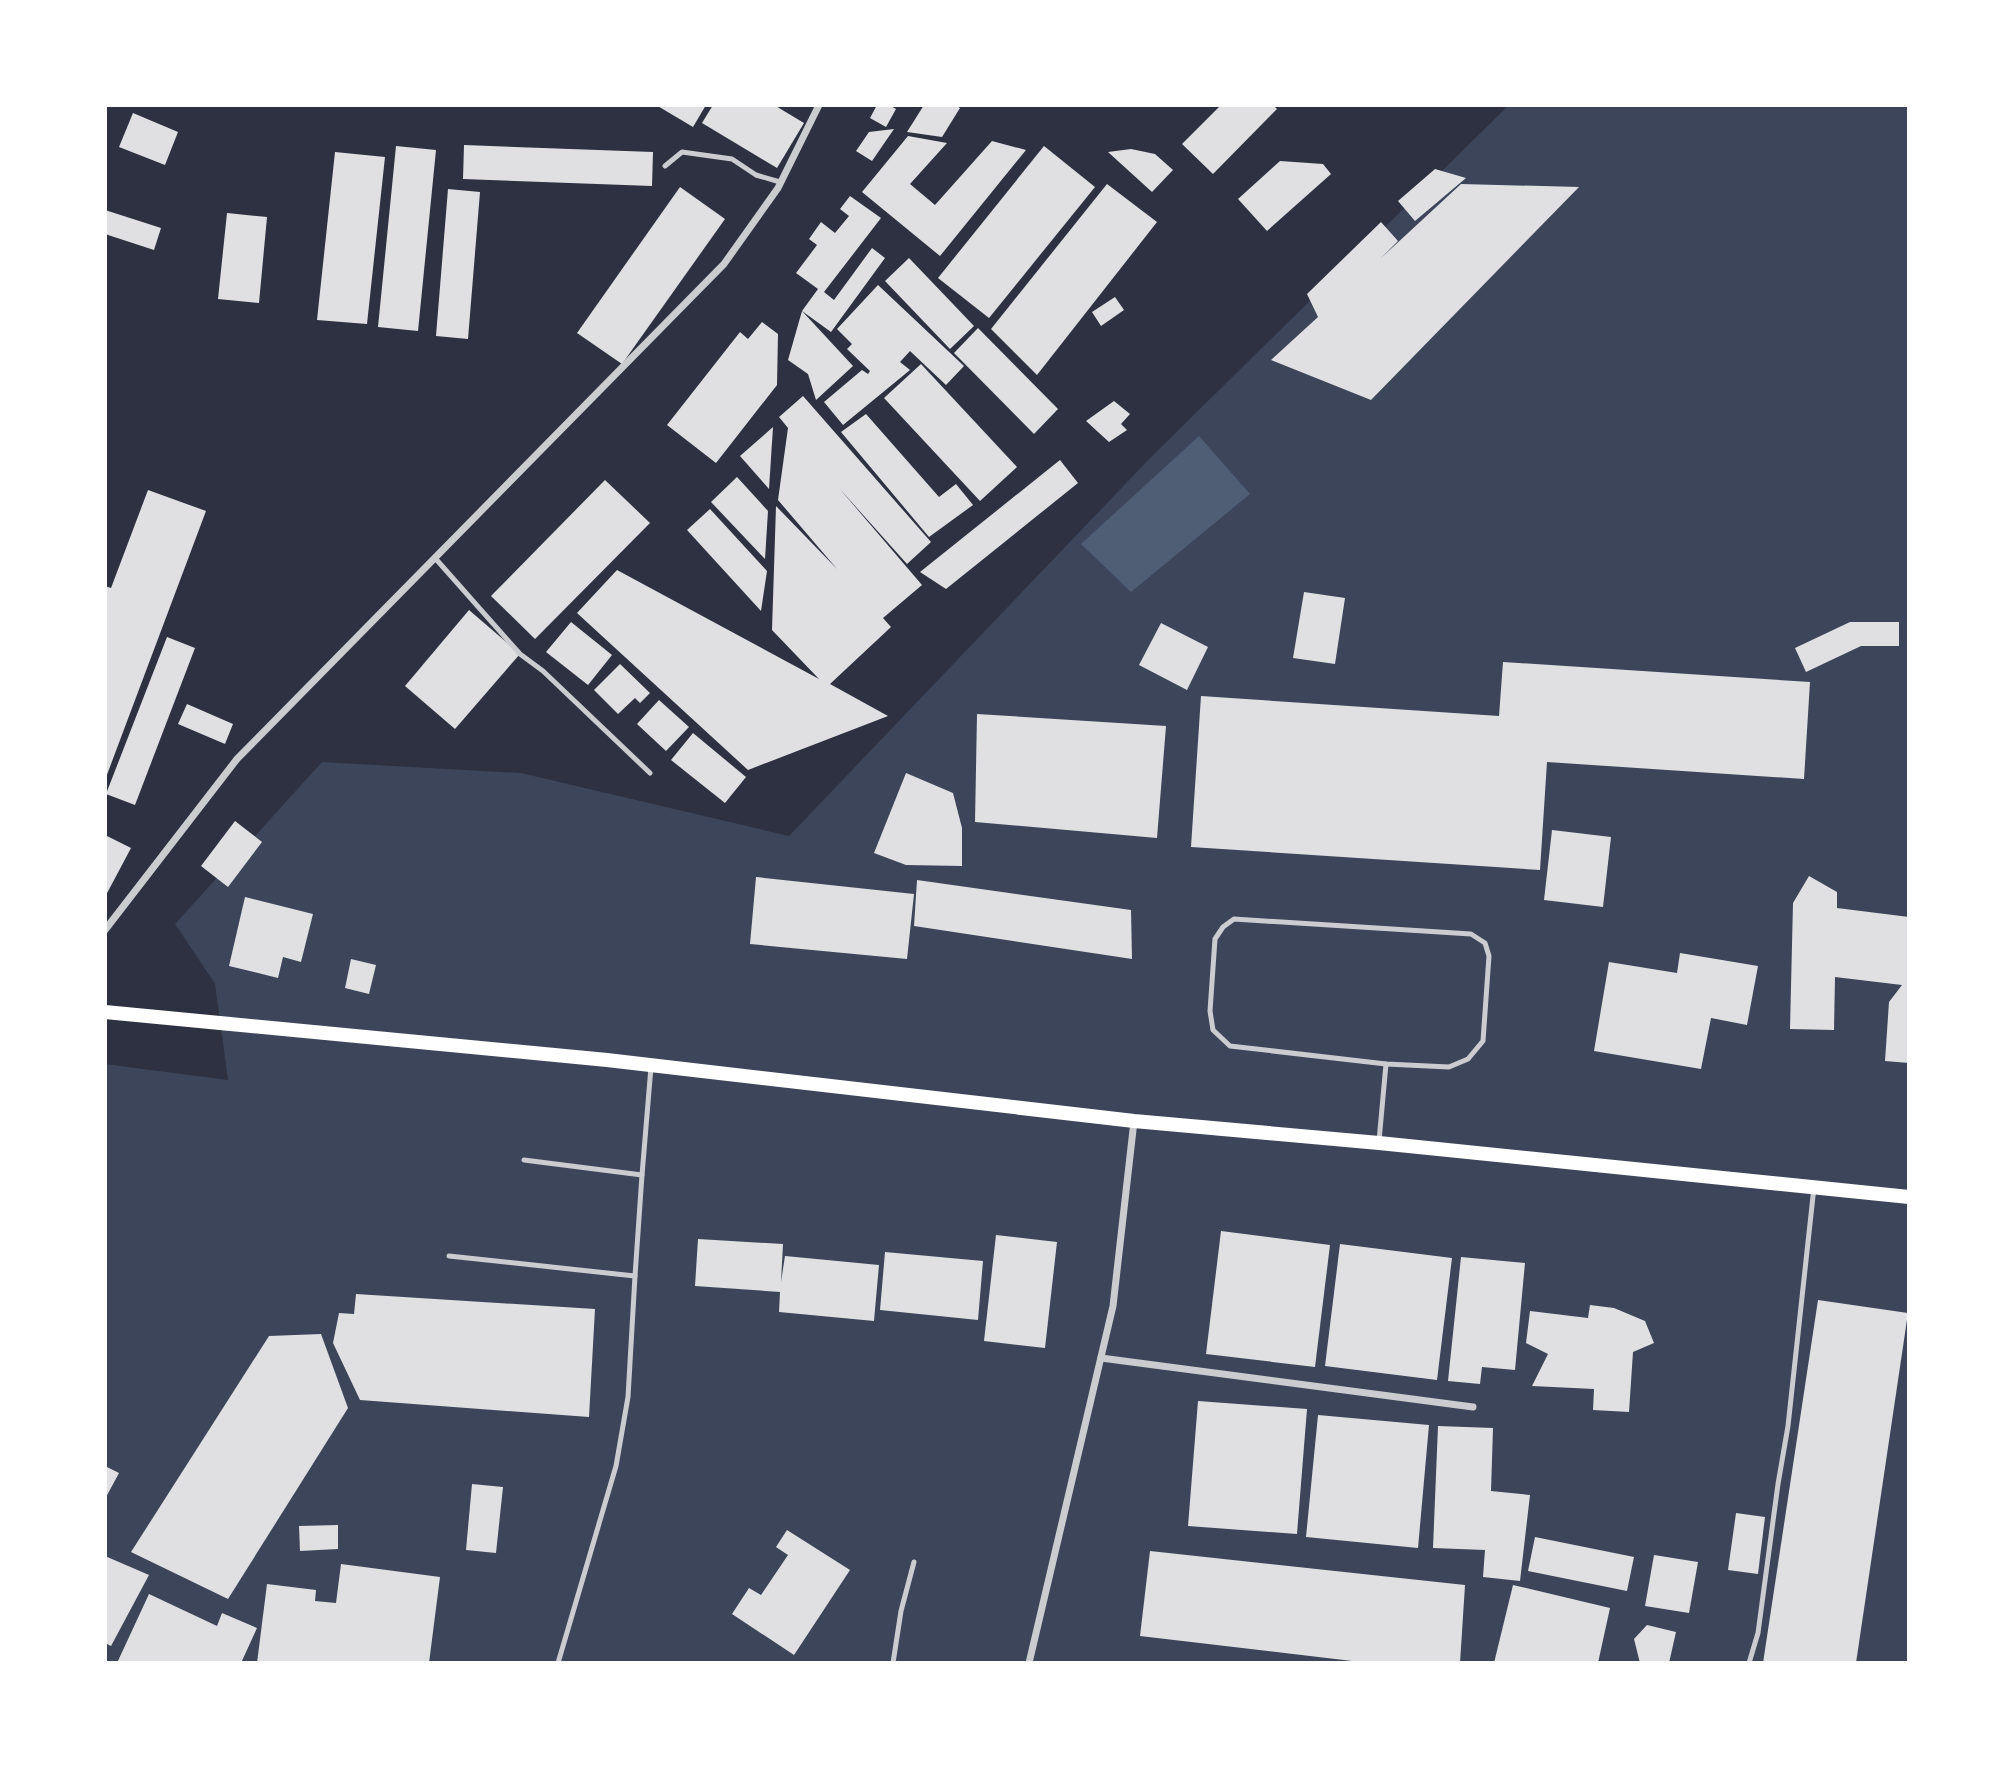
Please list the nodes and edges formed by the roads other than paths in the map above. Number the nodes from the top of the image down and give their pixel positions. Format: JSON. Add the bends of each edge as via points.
{"nodes":[{"id":1,"x":819,"y":105,"type":"edge"},
{"id":2,"x":665,"y":166,"type":"dead end"},
{"id":3,"x":780,"y":183,"type":"junction"},
{"id":4,"x":435,"y":558,"type":"junction"},
{"id":5,"x":650,"y":774,"type":"dead end"},
{"id":6,"x":105,"y":930,"type":"edge"},
{"id":7,"x":105,"y":1012,"type":"edge"},
{"id":8,"x":1386,"y":1064,"type":"junction"},
{"id":9,"x":652,"y":1065,"type":"junction"},
{"id":10,"x":1134,"y":1121,"type":"junction"},
{"id":11,"x":1379,"y":1143,"type":"junction"},
{"id":12,"x":524,"y":1160,"type":"dead end"},
{"id":13,"x":642,"y":1175,"type":"junction"},
{"id":14,"x":1814,"y":1187,"type":"junction"},
{"id":15,"x":1909,"y":1197,"type":"edge"},
{"id":16,"x":449,"y":1256,"type":"dead end"},
{"id":17,"x":635,"y":1276,"type":"junction"},
{"id":18,"x":1101,"y":1359,"type":"junction"},
{"id":19,"x":1473,"y":1407,"type":"dead end"},
{"id":20,"x":915,"y":1562,"type":"dead end"},
{"id":21,"x":558,"y":1663,"type":"edge"},
{"id":22,"x":893,"y":1663,"type":"edge"},
{"id":23,"x":1029,"y":1663,"type":"edge"},
{"id":24,"x":1749,"y":1663,"type":"edge"}],
"edges":[{"from":1,"to":3,"type":"street"},
{"from":2,"to":3,"type":"lane","via":[[682,152],[732,159],[756,175]]},
{"from":3,"to":4,"type":"street","via":[[724,264]]},
{"from":4,"to":5,"type":"lane","via":[[520,653]]},
{"from":4,"to":6,"type":"street","via":[[237,759]]},
{"from":7,"to":9,"type":"main road"},
{"from":8,"to":8,"type":"lane","via":[[1230,1046],[1213,1030],[1210,1011],[1215,939],[1223,926],[1234,919],[1471,934],[1485,943],[1489,956],[1483,1041],[1468,1059],[1449,1067]]},
{"from":8,"to":11,"type":"lane"},
{"from":9,"to":10,"type":"main road"},
{"from":9,"to":13,"type":"lane"},
{"from":10,"to":11,"type":"main road"},
{"from":10,"to":18,"type":"street","via":[[1113,1306]]},
{"from":11,"to":14,"type":"main road"},
{"from":12,"to":13,"type":"lane"},
{"from":13,"to":17,"type":"lane"},
{"from":14,"to":15,"type":"main road"},
{"from":14,"to":24,"type":"lane","via":[[1788,1426],[1758,1633]]},
{"from":16,"to":17,"type":"lane"},
{"from":17,"to":21,"type":"lane","via":[[628,1397],[616,1466]]},
{"from":18,"to":19,"type":"street"},
{"from":18,"to":23,"type":"street"},
{"from":20,"to":22,"type":"lane"}]}
